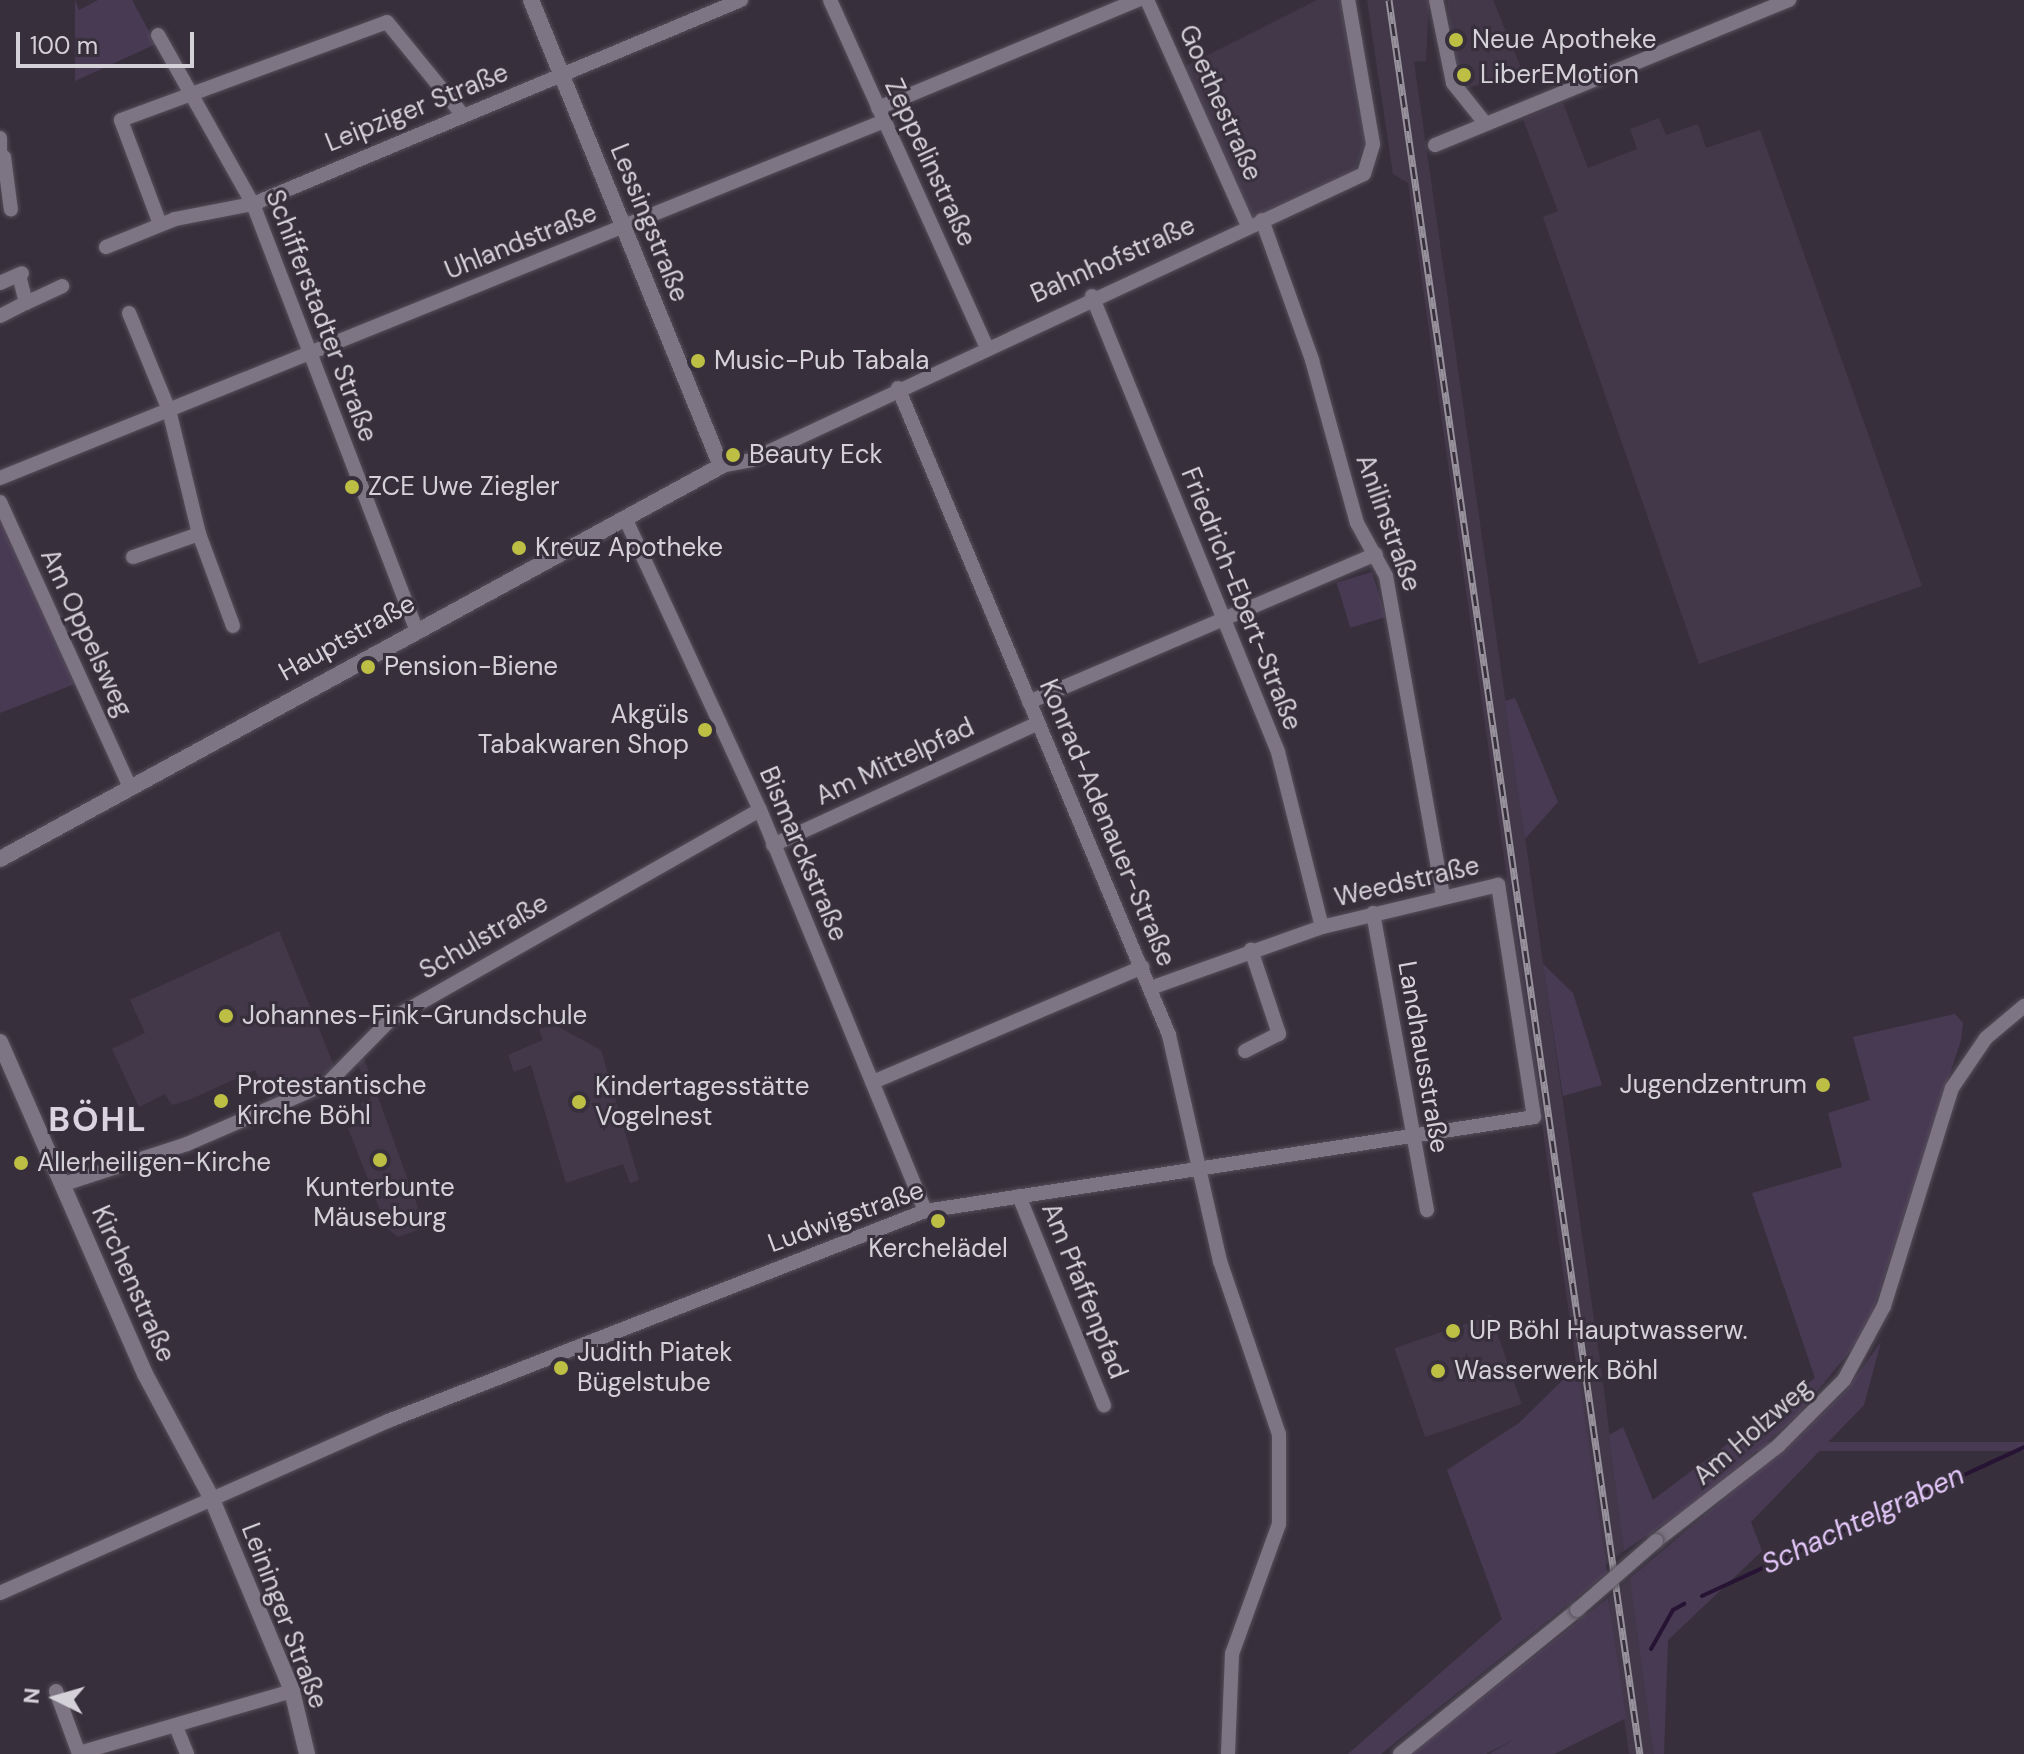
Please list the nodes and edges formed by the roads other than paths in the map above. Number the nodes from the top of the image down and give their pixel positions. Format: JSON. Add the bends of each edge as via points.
{"nodes":[{"id":1,"x":531,"y":0,"type":"edge"},
{"id":2,"x":741,"y":0,"type":"edge"},
{"id":3,"x":830,"y":0,"type":"edge"},
{"id":4,"x":1138,"y":0,"type":"edge"},
{"id":5,"x":1147,"y":0,"type":"edge"},
{"id":6,"x":1348,"y":0,"type":"edge"},
{"id":7,"x":1436,"y":0,"type":"edge"},
{"id":8,"x":1789,"y":0,"type":"edge"},
{"id":9,"x":1770,"y":3,"type":"edge"},
{"id":10,"x":719,"y":4,"type":"edge"},
{"id":11,"x":158,"y":35,"type":"dead end"},
{"id":12,"x":562,"y":76,"type":"junction"},
{"id":13,"x":194,"y":98,"type":"junction"},
{"id":14,"x":462,"y":114,"type":"junction"},
{"id":15,"x":881,"y":115,"type":"junction"},
{"id":16,"x":1485,"y":123,"type":"junction"},
{"id":17,"x":0,"y":138,"type":"edge"},
{"id":18,"x":1435,"y":145,"type":"dead end"},
{"id":19,"x":2,"y":158,"type":"edge"},
{"id":20,"x":253,"y":204,"type":"junction"},
{"id":21,"x":11,"y":210,"type":"dead end"},
{"id":22,"x":1255,"y":223,"type":"junction"},
{"id":23,"x":160,"y":224,"type":"junction"},
{"id":24,"x":625,"y":227,"type":"junction"},
{"id":25,"x":106,"y":247,"type":"dead end"},
{"id":26,"x":0,"y":283,"type":"edge"},
{"id":27,"x":62,"y":286,"type":"dead end"},
{"id":28,"x":1092,"y":296,"type":"junction"},
{"id":29,"x":26,"y":303,"type":"junction"},
{"id":30,"x":129,"y":313,"type":"dead end"},
{"id":31,"x":1,"y":314,"type":"edge"},
{"id":32,"x":986,"y":345,"type":"junction"},
{"id":33,"x":309,"y":352,"type":"junction"},
{"id":34,"x":898,"y":388,"type":"junction"},
{"id":35,"x":169,"y":410,"type":"junction"},
{"id":36,"x":721,"y":466,"type":"junction"},
{"id":37,"x":0,"y":478,"type":"edge"},
{"id":38,"x":0,"y":502,"type":"edge"},
{"id":39,"x":626,"y":520,"type":"junction"},
{"id":40,"x":199,"y":534,"type":"junction"},
{"id":41,"x":1376,"y":554,"type":"junction"},
{"id":42,"x":133,"y":557,"type":"dead end"},
{"id":43,"x":1225,"y":622,"type":"junction"},
{"id":44,"x":233,"y":626,"type":"dead end"},
{"id":45,"x":415,"y":627,"type":"junction"},
{"id":46,"x":1029,"y":702,"type":"junction"},
{"id":47,"x":1038,"y":723,"type":"junction"},
{"id":48,"x":129,"y":785,"type":"junction"},
{"id":49,"x":760,"y":810,"type":"junction"},
{"id":50,"x":773,"y":845,"type":"junction"},
{"id":51,"x":0,"y":859,"type":"edge"},
{"id":52,"x":1443,"y":897,"type":"junction"},
{"id":53,"x":1373,"y":913,"type":"junction"},
{"id":54,"x":1322,"y":927,"type":"junction"},
{"id":55,"x":1251,"y":950,"type":"junction"},
{"id":56,"x":1142,"y":967,"type":"junction"},
{"id":57,"x":1151,"y":988,"type":"junction"},
{"id":58,"x":2024,"y":1006,"type":"edge"},
{"id":59,"x":0,"y":1042,"type":"edge"},
{"id":60,"x":1245,"y":1051,"type":"dead end"},
{"id":61,"x":873,"y":1082,"type":"junction"},
{"id":62,"x":1534,"y":1117,"type":"joint"},
{"id":63,"x":1412,"y":1136,"type":"junction"},
{"id":64,"x":1202,"y":1170,"type":"junction"},
{"id":65,"x":64,"y":1184,"type":"junction"},
{"id":66,"x":1019,"y":1196,"type":"junction"},
{"id":67,"x":1427,"y":1210,"type":"dead end"},
{"id":68,"x":925,"y":1211,"type":"junction"},
{"id":69,"x":1104,"y":1405,"type":"dead end"},
{"id":70,"x":211,"y":1497,"type":"junction"},
{"id":71,"x":0,"y":1593,"type":"edge"},
{"id":72,"x":56,"y":1691,"type":"dead end"},
{"id":73,"x":292,"y":1691,"type":"junction"},
{"id":74,"x":177,"y":1729,"type":"junction"},
{"id":75,"x":79,"y":1753,"type":"edge"},
{"id":76,"x":187,"y":1754,"type":"edge"},
{"id":77,"x":307,"y":1754,"type":"edge"},
{"id":78,"x":1228,"y":1754,"type":"edge"},
{"id":79,"x":1400,"y":1754,"type":"edge"}],
"edges":[{"from":1,"to":12,"type":"street","name":"Lessingstraße"},
{"from":2,"to":10,"type":"street","name":"Leipziger Straße"},
{"from":3,"to":15,"type":"street","name":"Zeppelinstraße"},
{"from":4,"to":15,"type":"street","name":"Uhlandstraße"},
{"from":5,"to":22,"type":"street","name":"Goethestraße"},
{"from":6,"to":22,"type":"street","name":"Bahnhofstraße","via":[[1370,167]]},
{"from":7,"to":16,"type":"street","via":[[1453,83]]},
{"from":8,"to":9,"type":"street"},
{"from":9,"to":16,"type":"street"},
{"from":10,"to":12,"type":"street","name":"Leipziger Straße"},
{"from":11,"to":13,"type":"street","name":"Schifferstadter Straße"},
{"from":12,"to":14,"type":"street","name":"Leipziger Straße"},
{"from":12,"to":24,"type":"street","name":"Lessingstraße"},
{"from":13,"to":14,"type":"street","via":[[387,22]]},
{"from":13,"to":20,"type":"street","name":"Schifferstadter Straße"},
{"from":13,"to":23,"type":"street","via":[[121,120]]},
{"from":14,"to":20,"type":"street","name":"Leipziger Straße"},
{"from":15,"to":24,"type":"street","name":"Uhlandstraße"},
{"from":15,"to":32,"type":"street","name":"Zeppelinstraße"},
{"from":16,"to":18,"type":"street"},
{"from":17,"to":19,"type":"street"},
{"from":19,"to":21,"type":"street"},
{"from":20,"to":23,"type":"street","name":"Leipziger Straße"},
{"from":20,"to":33,"type":"street","name":"Schifferstadter Straße"},
{"from":22,"to":28,"type":"street","name":"Bahnhofstraße"},
{"from":22,"to":41,"type":"street","name":"Anilinstraße","via":[[1357,523]]},
{"from":23,"to":25,"type":"street","name":"Leipziger Straße"},
{"from":24,"to":33,"type":"street","name":"Uhlandstraße"},
{"from":24,"to":36,"type":"street","name":"Lessingstraße"},
{"from":26,"to":29,"type":"street","via":[[20,274]]},
{"from":27,"to":29,"type":"street"},
{"from":28,"to":32,"type":"street","name":"Bahnhofstraße"},
{"from":28,"to":43,"type":"street","name":"Friedrich-Ebert-Straße"},
{"from":29,"to":31,"type":"street"},
{"from":30,"to":35,"type":"street"},
{"from":32,"to":34,"type":"street","name":"Bahnhofstraße"},
{"from":33,"to":35,"type":"street","name":"Uhlandstraße"},
{"from":33,"to":45,"type":"street","name":"Schifferstadter Straße"},
{"from":34,"to":36,"type":"street","name":"Bahnhofstraße","via":[[751,460]]},
{"from":34,"to":46,"type":"street","name":"Konrad-Adenauer-Straße"},
{"from":35,"to":37,"type":"street","name":"Uhlandstraße"},
{"from":35,"to":40,"type":"street"},
{"from":36,"to":39,"type":"street","name":"Hauptstraße"},
{"from":38,"to":48,"type":"street","name":"Am Oppelsweg"},
{"from":39,"to":45,"type":"street","name":"Hauptstraße"},
{"from":39,"to":49,"type":"street","name":"Bismarckstraße"},
{"from":40,"to":42,"type":"street"},
{"from":40,"to":44,"type":"street"},
{"from":41,"to":43,"type":"street"},
{"from":41,"to":52,"type":"street","name":"Anilinstraße","via":[[1407,667]]},
{"from":43,"to":46,"type":"street"},
{"from":43,"to":54,"type":"street","name":"Friedrich-Ebert-Straße","via":[[1278,752]]},
{"from":45,"to":48,"type":"street","name":"Hauptstraße"},
{"from":46,"to":47,"type":"street","name":"Konrad-Adenauer-Straße"},
{"from":47,"to":50,"type":"street","name":"Am Mittelpfad"},
{"from":47,"to":56,"type":"street","name":"Konrad-Adenauer-Straße"},
{"from":48,"to":51,"type":"street","name":"Hauptstraße"},
{"from":49,"to":50,"type":"street","name":"Bismarckstraße"},
{"from":49,"to":65,"type":"street","name":"Schulstraße","via":[[390,1020],[328,1083],[187,1144]]},
{"from":50,"to":61,"type":"street","name":"Bismarckstraße"},
{"from":52,"to":53,"type":"street","name":"Weedstraße"},
{"from":52,"to":62,"type":"street","name":"Weedstraße","via":[[1498,885]]},
{"from":53,"to":54,"type":"street","name":"Weedstraße"},
{"from":53,"to":63,"type":"street","name":"Landhausstraße"},
{"from":54,"to":55,"type":"street","name":"Weedstraße"},
{"from":55,"to":57,"type":"street","name":"Weedstraße"},
{"from":55,"to":60,"type":"street","via":[[1279,1034]]},
{"from":56,"to":57,"type":"street","name":"Konrad-Adenauer-Straße"},
{"from":56,"to":61,"type":"street"},
{"from":57,"to":64,"type":"street","name":"Konrad-Adenauer-Straße","via":[[1184,1083]]},
{"from":58,"to":79,"type":"street","name":"Am Holzweg","bridge":true,"via":[[1986,1038],[1952,1088],[1884,1306],[1844,1380],[1778,1446]]},
{"from":59,"to":65,"type":"street","name":"Kirchenstraße"},
{"from":61,"to":68,"type":"street","name":"Bismarckstraße"},
{"from":62,"to":63,"type":"street","name":"Ludwigstraße"},
{"from":63,"to":64,"type":"street","name":"Ludwigstraße"},
{"from":63,"to":67,"type":"street","name":"Landhausstraße"},
{"from":64,"to":66,"type":"street","name":"Ludwigstraße"},
{"from":64,"to":78,"type":"street","name":"Konrad-Adenauer-Straße","via":[[1230,1291],[1272,1409],[1285,1476],[1274,1544],[1230,1666]]},
{"from":65,"to":70,"type":"street","name":"Kirchenstraße","via":[[145,1374]]},
{"from":66,"to":68,"type":"street","name":"Ludwigstraße"},
{"from":66,"to":69,"type":"street","name":"Am Pfaffenpfad"},
{"from":68,"to":70,"type":"street","name":"Ludwigstraße"},
{"from":70,"to":71,"type":"street","name":"Ludwigstraße"},
{"from":70,"to":73,"type":"street","name":"Leininger Straße"},
{"from":72,"to":75,"type":"street"},
{"from":73,"to":74,"type":"street"},
{"from":73,"to":77,"type":"street","name":"Leininger Straße"},
{"from":74,"to":75,"type":"street"},
{"from":74,"to":76,"type":"street"}]}
